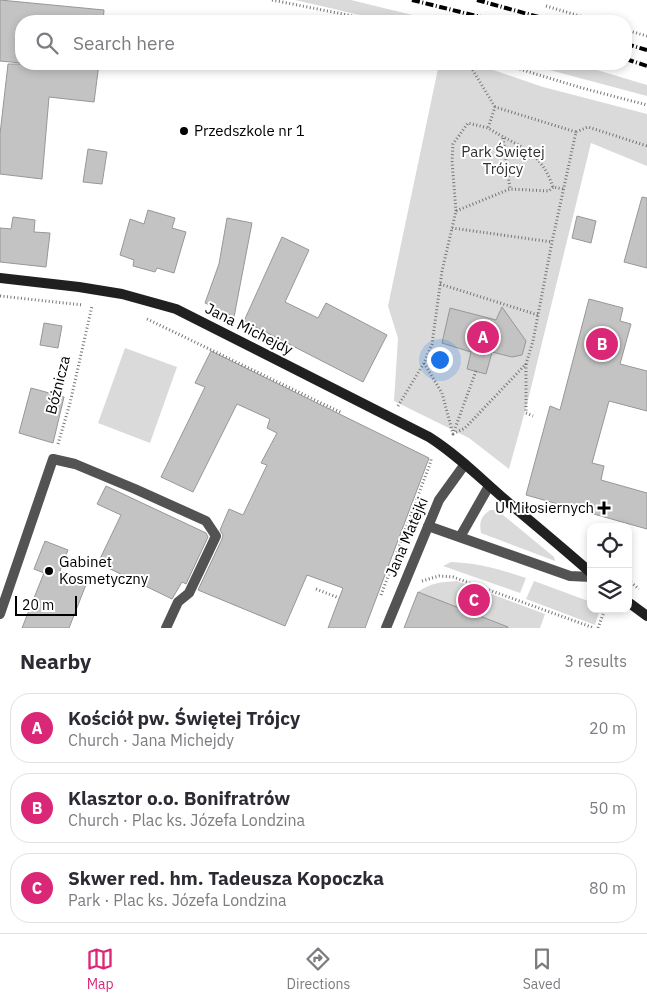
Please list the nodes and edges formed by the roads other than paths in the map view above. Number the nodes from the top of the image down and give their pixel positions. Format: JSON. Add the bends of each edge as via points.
{"nodes":[{"id":1,"x":0,"y":278,"type":"edge"},
{"id":2,"x":465,"y":464,"type":"junction"},
{"id":3,"x":489,"y":486,"type":"junction"},
{"id":4,"x":428,"y":526,"type":"junction"},
{"id":5,"x":460,"y":537,"type":"junction"},
{"id":6,"x":587,"y":571,"type":"edge"},
{"id":7,"x":587,"y":575,"type":"edge"},
{"id":8,"x":632,"y":605,"type":"edge"},
{"id":9,"x":0,"y":614,"type":"edge"},
{"id":10,"x":647,"y":616,"type":"edge"},
{"id":11,"x":166,"y":628,"type":"edge"},
{"id":12,"x":386,"y":628,"type":"edge"}],
"edges":[{"from":1,"to":2,"type":"street","name":"Jana Michejdy","via":[[122,294],[176,309],[429,437]]},
{"from":2,"to":3,"type":"street","name":"Jana Michejdy"},
{"from":2,"to":4,"type":"street","name":"Jana Matejki","via":[[439,500]]},
{"from":3,"to":5,"type":"street"},
{"from":3,"to":6,"type":"street","name":"Jana Michejdy","via":[[555,540]]},
{"from":4,"to":5,"type":"street"},
{"from":4,"to":12,"type":"street","name":"Jana Matejki"},
{"from":5,"to":7,"type":"street","via":[[570,576]]},
{"from":8,"to":10,"type":"street"},
{"from":9,"to":11,"type":"street","via":[[53,459],[75,464],[206,522],[216,536],[189,593],[178,602]]}]}
